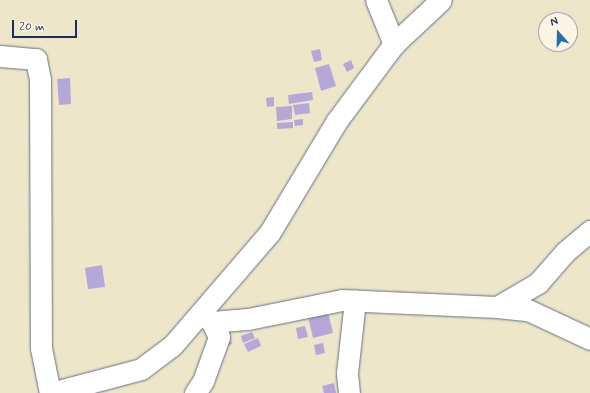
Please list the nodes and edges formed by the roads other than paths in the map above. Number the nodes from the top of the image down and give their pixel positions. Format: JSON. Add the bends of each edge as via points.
{"nodes":[{"id":1,"x":376,"y":0,"type":"edge"},
{"id":2,"x":441,"y":0,"type":"edge"},
{"id":3,"x":394,"y":44,"type":"junction"},
{"id":4,"x":0,"y":56,"type":"edge"},
{"id":5,"x":590,"y":231,"type":"edge"},
{"id":6,"x":355,"y":300,"type":"junction"},
{"id":7,"x":497,"y":307,"type":"junction"},
{"id":8,"x":206,"y":318,"type":"junction"},
{"id":9,"x":590,"y":339,"type":"edge"},
{"id":10,"x":117,"y":386,"type":"edge"},
{"id":11,"x":50,"y":393,"type":"edge"},
{"id":12,"x":195,"y":393,"type":"edge"},
{"id":13,"x":349,"y":393,"type":"edge"}],
"edges":[{"from":1,"to":3,"type":"street"},
{"from":2,"to":3,"type":"street"},
{"from":3,"to":8,"type":"street","via":[[336,122],[270,232]]},
{"from":4,"to":11,"type":"street","via":[[36,59],[40,80],[41,348]]},
{"from":5,"to":7,"type":"street","via":[[565,252],[538,283]]},
{"from":6,"to":7,"type":"street"},
{"from":6,"to":8,"type":"street"},
{"from":6,"to":13,"type":"street","via":[[347,373]]},
{"from":7,"to":9,"type":"street","via":[[528,310]]},
{"from":8,"to":10,"type":"street"},
{"from":8,"to":12,"type":"street","via":[[218,337],[204,381]]},
{"from":10,"to":11,"type":"street"}]}
